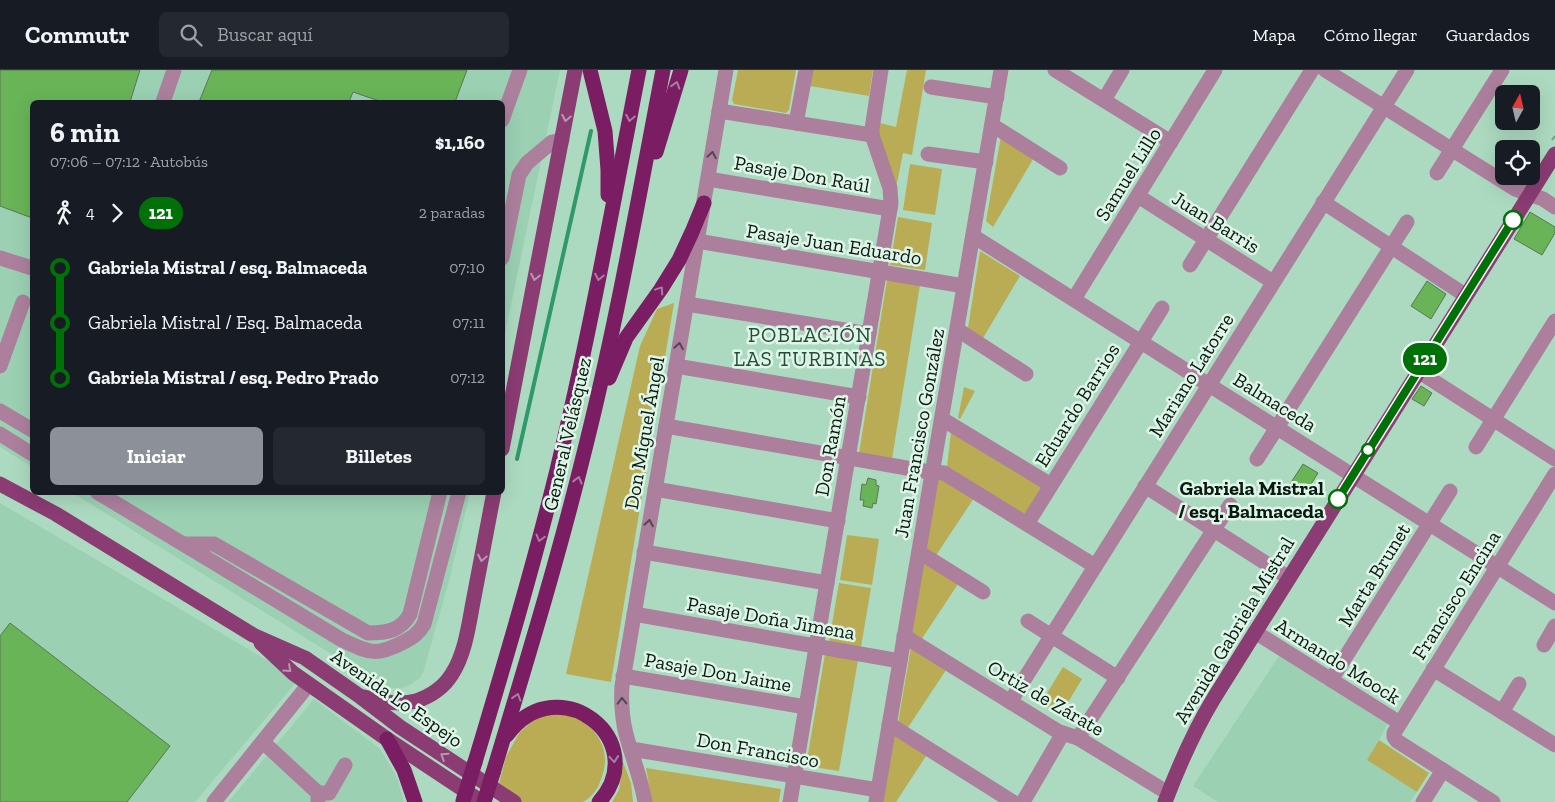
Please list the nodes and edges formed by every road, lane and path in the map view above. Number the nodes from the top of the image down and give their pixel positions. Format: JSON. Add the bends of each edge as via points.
{"nodes":[{"id":1,"x":174,"y":70,"type":"edge"},
{"id":2,"x":520,"y":70,"type":"edge"},
{"id":3,"x":575,"y":70,"type":"edge"},
{"id":4,"x":590,"y":70,"type":"edge"},
{"id":5,"x":639,"y":70,"type":"edge"},
{"id":6,"x":664,"y":70,"type":"edge"},
{"id":7,"x":681,"y":70,"type":"edge"},
{"id":8,"x":726,"y":70,"type":"edge"},
{"id":9,"x":806,"y":70,"type":"edge"},
{"id":10,"x":881,"y":70,"type":"edge"},
{"id":11,"x":1001,"y":70,"type":"edge"},
{"id":12,"x":1055,"y":70,"type":"edge"},
{"id":13,"x":1122,"y":70,"type":"edge"},
{"id":14,"x":1215,"y":70,"type":"edge"},
{"id":15,"x":1312,"y":70,"type":"edge"},
{"id":16,"x":1325,"y":70,"type":"edge"},
{"id":17,"x":1406,"y":70,"type":"edge"},
{"id":18,"x":1502,"y":70,"type":"edge"},
{"id":19,"x":931,"y":87,"type":"dead end"},
{"id":20,"x":997,"y":97,"type":"junction"},
{"id":21,"x":164,"y":100,"type":"edge"},
{"id":22,"x":1104,"y":100,"type":"junction"},
{"id":23,"x":1384,"y":107,"type":"junction"},
{"id":24,"x":719,"y":111,"type":"junction"},
{"id":25,"x":505,"y":112,"type":"edge"},
{"id":26,"x":796,"y":123,"type":"junction"},
{"id":27,"x":992,"y":125,"type":"junction"},
{"id":28,"x":872,"y":136,"type":"junction"},
{"id":29,"x":562,"y":140,"type":"junction"},
{"id":30,"x":1171,"y":142,"type":"junction"},
{"id":31,"x":1452,"y":150,"type":"junction"},
{"id":32,"x":928,"y":154,"type":"dead end"},
{"id":33,"x":1555,"y":154,"type":"edge"},
{"id":34,"x":986,"y":162,"type":"junction"},
{"id":35,"x":1060,"y":168,"type":"dead end"},
{"id":36,"x":1438,"y":173,"type":"dead end"},
{"id":37,"x":708,"y":179,"type":"junction"},
{"id":38,"x":1529,"y":194,"type":"junction"},
{"id":39,"x":1138,"y":196,"type":"junction"},
{"id":40,"x":639,"y":198,"type":"junction"},
{"id":41,"x":1324,"y":202,"type":"junction"},
{"id":42,"x":704,"y":203,"type":"junction"},
{"id":43,"x":1555,"y":207,"type":"edge"},
{"id":44,"x":890,"y":209,"type":"junction"},
{"id":45,"x":1407,"y":222,"type":"dead end"},
{"id":46,"x":608,"y":229,"type":"junction"},
{"id":47,"x":973,"y":236,"type":"junction"},
{"id":48,"x":1206,"y":239,"type":"junction"},
{"id":49,"x":697,"y":241,"type":"junction"},
{"id":50,"x":505,"y":243,"type":"edge"},
{"id":51,"x":1391,"y":246,"type":"junction"},
{"id":52,"x":0,"y":258,"type":"edge"},
{"id":53,"x":1190,"y":265,"type":"dead end"},
{"id":54,"x":30,"y":267,"type":"edge"},
{"id":55,"x":880,"y":272,"type":"junction"},
{"id":56,"x":1273,"y":282,"type":"junction"},
{"id":57,"x":964,"y":286,"type":"junction"},
{"id":58,"x":1465,"y":295,"type":"junction"},
{"id":59,"x":1074,"y":299,"type":"junction"},
{"id":60,"x":23,"y":302,"type":"dead end"},
{"id":61,"x":687,"y":304,"type":"junction"},
{"id":62,"x":1162,"y":308,"type":"dead end"},
{"id":63,"x":1555,"y":321,"type":"edge"},
{"id":64,"x":958,"y":330,"type":"junction"},
{"id":65,"x":869,"y":334,"type":"junction"},
{"id":66,"x":1141,"y":342,"type":"junction"},
{"id":67,"x":0,"y":366,"type":"edge"},
{"id":68,"x":676,"y":366,"type":"junction"},
{"id":69,"x":1418,"y":372,"type":"junction"},
{"id":70,"x":1026,"y":374,"type":"dead end"},
{"id":71,"x":1209,"y":384,"type":"junction"},
{"id":72,"x":859,"y":397,"type":"junction"},
{"id":73,"x":0,"y":411,"type":"edge"},
{"id":74,"x":942,"y":419,"type":"junction"},
{"id":75,"x":1493,"y":419,"type":"junction"},
{"id":76,"x":666,"y":426,"type":"junction"},
{"id":77,"x":1277,"y":427,"type":"junction"},
{"id":78,"x":30,"y":429,"type":"edge"},
{"id":79,"x":0,"y":434,"type":"edge"},
{"id":80,"x":505,"y":434,"type":"edge"},
{"id":81,"x":1476,"y":447,"type":"dead end"},
{"id":82,"x":30,"y":453,"type":"edge"},
{"id":83,"x":848,"y":458,"type":"junction"},
{"id":84,"x":1257,"y":459,"type":"dead end"},
{"id":85,"x":1555,"y":459,"type":"edge"},
{"id":86,"x":583,"y":460,"type":"junction"},
{"id":87,"x":933,"y":471,"type":"junction"},
{"id":88,"x":0,"y":474,"type":"edge"},
{"id":89,"x":1555,"y":474,"type":"edge"},
{"id":90,"x":1353,"y":475,"type":"junction"},
{"id":91,"x":0,"y":484,"type":"edge"},
{"id":92,"x":1051,"y":485,"type":"junction"},
{"id":93,"x":1145,"y":486,"type":"junction"},
{"id":94,"x":655,"y":489,"type":"junction"},
{"id":95,"x":1450,"y":491,"type":"dead end"},
{"id":96,"x":102,"y":495,"type":"edge"},
{"id":97,"x":439,"y":495,"type":"edge"},
{"id":98,"x":458,"y":495,"type":"edge"},
{"id":99,"x":493,"y":495,"type":"edge"},
{"id":100,"x":1230,"y":505,"type":"dead end"},
{"id":101,"x":56,"y":514,"type":"junction"},
{"id":102,"x":838,"y":521,"type":"junction"},
{"id":103,"x":1027,"y":524,"type":"junction"},
{"id":104,"x":1430,"y":524,"type":"junction"},
{"id":105,"x":1214,"y":530,"type":"junction"},
{"id":106,"x":184,"y":544,"type":"junction"},
{"id":107,"x":644,"y":552,"type":"junction"},
{"id":108,"x":919,"y":552,"type":"junction"},
{"id":109,"x":1095,"y":566,"type":"junction"},
{"id":110,"x":1498,"y":566,"type":"junction"},
{"id":111,"x":1288,"y":578,"type":"junction"},
{"id":112,"x":827,"y":583,"type":"junction"},
{"id":113,"x":983,"y":592,"type":"dead end"},
{"id":114,"x":1555,"y":603,"type":"edge"},
{"id":115,"x":634,"y":614,"type":"junction"},
{"id":116,"x":1028,"y":621,"type":"dead end"},
{"id":117,"x":1555,"y":626,"type":"edge"},
{"id":118,"x":1255,"y":632,"type":"junction"},
{"id":119,"x":368,"y":633,"type":"junction"},
{"id":120,"x":253,"y":635,"type":"junction"},
{"id":121,"x":904,"y":636,"type":"junction"},
{"id":122,"x":1051,"y":636,"type":"junction"},
{"id":123,"x":1544,"y":644,"type":"dead end"},
{"id":124,"x":816,"y":647,"type":"junction"},
{"id":125,"x":365,"y":650,"type":"junction"},
{"id":126,"x":900,"y":661,"type":"junction"},
{"id":127,"x":1433,"y":670,"type":"junction"},
{"id":128,"x":624,"y":676,"type":"junction"},
{"id":129,"x":1118,"y":678,"type":"junction"},
{"id":130,"x":1331,"y":680,"type":"junction"},
{"id":131,"x":309,"y":684,"type":"junction"},
{"id":132,"x":1519,"y":684,"type":"dead end"},
{"id":133,"x":358,"y":695,"type":"junction"},
{"id":134,"x":1010,"y":702,"type":"junction"},
{"id":135,"x":806,"y":707,"type":"junction"},
{"id":136,"x":1502,"y":712,"type":"junction"},
{"id":137,"x":890,"y":724,"type":"junction"},
{"id":138,"x":1397,"y":730,"type":"junction"},
{"id":139,"x":1063,"y":733,"type":"junction"},
{"id":140,"x":1078,"y":738,"type":"junction"},
{"id":141,"x":387,"y":739,"type":"junction"},
{"id":142,"x":263,"y":742,"type":"junction"},
{"id":143,"x":502,"y":743,"type":"junction"},
{"id":144,"x":1555,"y":745,"type":"edge"},
{"id":145,"x":630,"y":749,"type":"junction"},
{"id":146,"x":345,"y":765,"type":"dead end"},
{"id":147,"x":1442,"y":770,"type":"junction"},
{"id":148,"x":794,"y":776,"type":"junction"},
{"id":149,"x":877,"y":796,"type":"edge"},
{"id":150,"x":318,"y":797,"type":"edge"},
{"id":151,"x":1167,"y":798,"type":"edge"},
{"id":152,"x":463,"y":801,"type":"edge"},
{"id":153,"x":214,"y":802,"type":"edge"},
{"id":154,"x":415,"y":802,"type":"edge"},
{"id":155,"x":483,"y":802,"type":"edge"},
{"id":156,"x":514,"y":802,"type":"edge"},
{"id":157,"x":599,"y":802,"type":"edge"},
{"id":158,"x":645,"y":802,"type":"edge"},
{"id":159,"x":790,"y":802,"type":"edge"},
{"id":160,"x":1013,"y":802,"type":"edge"},
{"id":161,"x":1022,"y":802,"type":"edge"},
{"id":162,"x":1423,"y":802,"type":"edge"},
{"id":163,"x":1493,"y":802,"type":"edge"}],
"edges":[{"from":1,"to":21,"type":"street"},
{"from":2,"to":25,"type":"street"},
{"from":3,"to":29,"type":"main road","one_way":true},
{"from":4,"to":46,"type":"highway","via":[[606,144]]},
{"from":5,"to":46,"type":"highway","name":"General Velásquez","one_way":true},
{"from":6,"to":40,"type":"highway","name":"General Velásquez"},
{"from":40,"to":7,"type":"highway","one_way":true},
{"from":8,"to":24,"type":"street","name":"Don Miguel Ángel"},
{"from":9,"to":26,"type":"street"},
{"from":10,"to":28,"type":"street","name":"Don Ramón"},
{"from":11,"to":20,"type":"street","name":"Juan Francisco González"},
{"from":12,"to":22,"type":"street"},
{"from":13,"to":22,"type":"street"},
{"from":14,"to":30,"type":"street","name":"Samuel Lillo"},
{"from":15,"to":48,"type":"street"},
{"from":16,"to":23,"type":"street"},
{"from":17,"to":23,"type":"street","name":"Mariano Latorre"},
{"from":18,"to":31,"type":"street"},
{"from":19,"to":20,"type":"street"},
{"from":20,"to":27,"type":"street","name":"Juan Francisco González"},
{"from":22,"to":30,"type":"street"},
{"from":23,"to":31,"type":"street"},
{"from":23,"to":41,"type":"street","name":"Mariano Latorre"},
{"from":24,"to":26,"type":"street"},
{"from":37,"to":24,"type":"street","name":"Don Miguel Ángel","one_way":true},
{"from":26,"to":28,"type":"street"},
{"from":27,"to":34,"type":"street","name":"Juan Francisco González"},
{"from":27,"to":35,"type":"street"},
{"from":28,"to":44,"type":"street","name":"Don Ramón","via":[[890,188]]},
{"from":29,"to":50,"type":"street","via":[[552,142],[527,163],[519,175]]},
{"from":29,"to":80,"type":"main road","one_way":true},
{"from":30,"to":39,"type":"street","name":"Samuel Lillo"},
{"from":31,"to":36,"type":"street"},
{"from":31,"to":38,"type":"street","via":[[1515,189]]},
{"from":32,"to":34,"type":"street"},
{"from":33,"to":38,"type":"main road","name":"Avenida Gabriela Mistral"},
{"from":34,"to":47,"type":"street","name":"Juan Francisco González"},
{"from":37,"to":42,"type":"street","name":"Don Miguel Ángel"},
{"from":37,"to":44,"type":"street","name":"Pasaje Don Raúl"},
{"from":38,"to":43,"type":"street"},
{"from":38,"to":58,"type":"main road","name":"Avenida Gabriela Mistral"},
{"from":39,"to":48,"type":"street","name":"Juan Barris"},
{"from":39,"to":59,"type":"street","name":"Samuel Lillo"},
{"from":40,"to":86,"type":"highway","name":"General Velásquez"},
{"from":41,"to":51,"type":"street"},
{"from":41,"to":56,"type":"street","name":"Mariano Latorre"},
{"from":42,"to":49,"type":"street","name":"Don Miguel Ángel"},
{"from":86,"to":42,"type":"highway","one_way":true,"via":[[622,346],[679,260]]},
{"from":44,"to":55,"type":"street","name":"Don Ramón"},
{"from":45,"to":51,"type":"street"},
{"from":46,"to":152,"type":"highway","name":"General Velásquez","one_way":true,"bridge":true,"via":[[546,514]]},
{"from":47,"to":57,"type":"street","name":"Juan Francisco González"},
{"from":47,"to":59,"type":"street","name":"Balmaceda"},
{"from":48,"to":53,"type":"street"},
{"from":48,"to":56,"type":"street","name":"Juan Barris"},
{"from":49,"to":55,"type":"street","name":"Pasaje Juan Eduardo"},
{"from":49,"to":61,"type":"street","name":"Don Miguel Ángel"},
{"from":51,"to":58,"type":"street"},
{"from":51,"to":77,"type":"street"},
{"from":52,"to":54,"type":"street"},
{"from":55,"to":57,"type":"street","name":"Pasaje Juan Eduardo"},
{"from":55,"to":65,"type":"street","name":"Don Ramón"},
{"from":56,"to":71,"type":"street","name":"Mariano Latorre"},
{"from":57,"to":64,"type":"street","name":"Juan Francisco González"},
{"from":58,"to":69,"type":"main road","name":"Avenida Gabriela Mistral"},
{"from":59,"to":66,"type":"street","name":"Balmaceda"},
{"from":60,"to":67,"type":"street"},
{"from":61,"to":65,"type":"street"},
{"from":68,"to":61,"type":"street","name":"Don Miguel Ángel","one_way":true},
{"from":62,"to":66,"type":"street","name":"Eduardo Barrios"},
{"from":63,"to":75,"type":"street"},
{"from":64,"to":70,"type":"street"},
{"from":64,"to":74,"type":"street","name":"Juan Francisco González"},
{"from":65,"to":72,"type":"street","name":"Don Ramón"},
{"from":66,"to":71,"type":"street","name":"Balmaceda"},
{"from":66,"to":92,"type":"street","name":"Eduardo Barrios"},
{"from":68,"to":72,"type":"street"},
{"from":68,"to":76,"type":"street","name":"Don Miguel Ángel"},
{"from":69,"to":75,"type":"street"},
{"from":69,"to":90,"type":"main road","name":"Avenida Gabriela Mistral"},
{"from":71,"to":77,"type":"street","name":"Balmaceda"},
{"from":71,"to":93,"type":"street","name":"Mariano Latorre"},
{"from":72,"to":83,"type":"street","name":"Don Ramón"},
{"from":73,"to":78,"type":"street"},
{"from":74,"to":87,"type":"street","name":"Juan Francisco González"},
{"from":74,"to":92,"type":"street"},
{"from":75,"to":81,"type":"street"},
{"from":75,"to":85,"type":"street"},
{"from":76,"to":83,"type":"street"},
{"from":76,"to":94,"type":"street","name":"Don Miguel Ángel"},
{"from":77,"to":84,"type":"street"},
{"from":77,"to":90,"type":"street","name":"Balmaceda"},
{"from":79,"to":82,"type":"street"},
{"from":83,"to":87,"type":"street"},
{"from":83,"to":102,"type":"street","name":"Don Ramón"},
{"from":143,"to":86,"type":"highway","name":"General Velásquez","one_way":true,"via":[[544,606]]},
{"from":87,"to":103,"type":"street","via":[[944,473]]},
{"from":87,"to":108,"type":"street","name":"Juan Francisco González"},
{"from":88,"to":101,"type":"main road","name":"Avenida Lo Espejo"},
{"from":89,"to":110,"type":"street","name":"Francisco Encina"},
{"from":90,"to":104,"type":"street","name":"Balmaceda"},
{"from":90,"to":111,"type":"main road","name":"Avenida Gabriela Mistral"},
{"from":91,"to":101,"type":"main road","name":"Avenida Lo Espejo"},
{"from":92,"to":103,"type":"street","name":"Eduardo Barrios"},
{"from":93,"to":105,"type":"street"},
{"from":93,"to":109,"type":"street","name":"Mariano Latorre"},
{"from":94,"to":102,"type":"street"},
{"from":107,"to":94,"type":"street","name":"Don Miguel Ángel","one_way":true},
{"from":95,"to":104,"type":"street","name":"Marta Brunet"},
{"from":96,"to":106,"type":"street"},
{"from":97,"to":119,"type":"street","via":[[410,614],[402,625],[393,630]]},
{"from":98,"to":125,"type":"street","via":[[424,624],[414,636],[389,650]]},
{"from":99,"to":133,"type":"main road","one_way":true,"via":[[468,630],[452,674],[433,693],[415,701],[393,703]]},
{"from":100,"to":105,"type":"street"},
{"from":101,"to":120,"type":"main road","name":"Avenida Lo Espejo"},
{"from":102,"to":112,"type":"street","name":"Don Ramón"},
{"from":103,"to":109,"type":"street"},
{"from":104,"to":110,"type":"street","name":"Balmaceda"},
{"from":104,"to":130,"type":"street","name":"Marta Brunet"},
{"from":105,"to":111,"type":"street"},
{"from":105,"to":129,"type":"street"},
{"from":106,"to":119,"type":"street","via":[[214,544]]},
{"from":106,"to":125,"type":"street","via":[[342,640]]},
{"from":107,"to":112,"type":"street"},
{"from":107,"to":115,"type":"street","name":"Don Miguel Ángel"},
{"from":108,"to":113,"type":"street"},
{"from":108,"to":121,"type":"street","name":"Juan Francisco González"},
{"from":109,"to":122,"type":"street","name":"Mariano Latorre"},
{"from":110,"to":114,"type":"street","name":"Balmaceda"},
{"from":110,"to":127,"type":"street","name":"Francisco Encina"},
{"from":111,"to":118,"type":"main road","name":"Avenida Gabriela Mistral"},
{"from":112,"to":124,"type":"street","name":"Don Ramón"},
{"from":115,"to":124,"type":"street","name":"Pasaje Doña Jimena"},
{"from":115,"to":128,"type":"street","name":"Don Miguel Ángel"},
{"from":116,"to":122,"type":"street"},
{"from":117,"to":123,"type":"street"},
{"from":118,"to":130,"type":"street","name":"Armando Moock"},
{"from":118,"to":151,"type":"main road","name":"Avenida Gabriela Mistral","via":[[1199,722]]},
{"from":119,"to":125,"type":"street"},
{"from":120,"to":131,"type":"main road","name":"Avenida Lo Espejo","one_way":true},
{"from":120,"to":133,"type":"main road","name":"Avenida Lo Espejo","via":[[305,658]]},
{"from":121,"to":126,"type":"street","name":"Juan Francisco González"},
{"from":121,"to":134,"type":"street","name":"Ortiz de Zárate"},
{"from":122,"to":129,"type":"street"},
{"from":122,"to":134,"type":"street","name":"Mariano Latorre"},
{"from":124,"to":126,"type":"street","name":"Pasaje Doña Jimena"},
{"from":124,"to":135,"type":"street","name":"Don Ramón"},
{"from":126,"to":137,"type":"street","name":"Juan Francisco González"},
{"from":127,"to":136,"type":"street"},
{"from":127,"to":138,"type":"street","name":"Francisco Encina"},
{"from":128,"to":135,"type":"street","name":"Pasaje Don Jaime"},
{"from":145,"to":128,"type":"street","name":"Don Miguel Ángel","one_way":true,"via":[[621,707]]},
{"from":129,"to":140,"type":"street"},
{"from":130,"to":138,"type":"street","name":"Armando Moock"},
{"from":131,"to":141,"type":"main road","name":"Avenida Lo Espejo"},
{"from":131,"to":142,"type":"street"},
{"from":132,"to":136,"type":"street"},
{"from":156,"to":133,"type":"main road","name":"Avenida Lo Espejo","one_way":true,"via":[[400,727]]},
{"from":134,"to":139,"type":"street","name":"Ortiz de Zárate"},
{"from":135,"to":148,"type":"street","name":"Don Ramón"},
{"from":136,"to":144,"type":"street"},
{"from":137,"to":149,"type":"street","name":"Juan Francisco González"},
{"from":137,"to":160,"type":"street"},
{"from":138,"to":147,"type":"street","name":"Armando Moock","via":[[1397,741]]},
{"from":139,"to":140,"type":"street","name":"Ortiz de Zárate"},
{"from":139,"to":161,"type":"street"},
{"from":140,"to":151,"type":"street","name":"Ortiz de Zárate"},
{"from":141,"to":154,"type":"highway","via":[[404,770]]},
{"from":141,"to":155,"type":"main road","name":"Avenida Lo Espejo"},
{"from":142,"to":150,"type":"street"},
{"from":142,"to":153,"type":"street"},
{"from":143,"to":155,"type":"highway","name":"General Velásquez","bridge":true},
{"from":143,"to":157,"type":"highway","one_way":true,"via":[[517,724],[538,711],[565,708],[582,713],[604,731],[614,754],[612,778]]},
{"from":145,"to":148,"type":"street","name":"Don Francisco"},
{"from":145,"to":158,"type":"street","name":"Don Miguel Ángel"},
{"from":146,"to":150,"type":"street","via":[[329,793]]},
{"from":147,"to":162,"type":"street"},
{"from":147,"to":163,"type":"street","name":"Armando Moock"},
{"from":148,"to":149,"type":"street","name":"Don Francisco"},
{"from":148,"to":159,"type":"street","name":"Don Ramón"}]}
